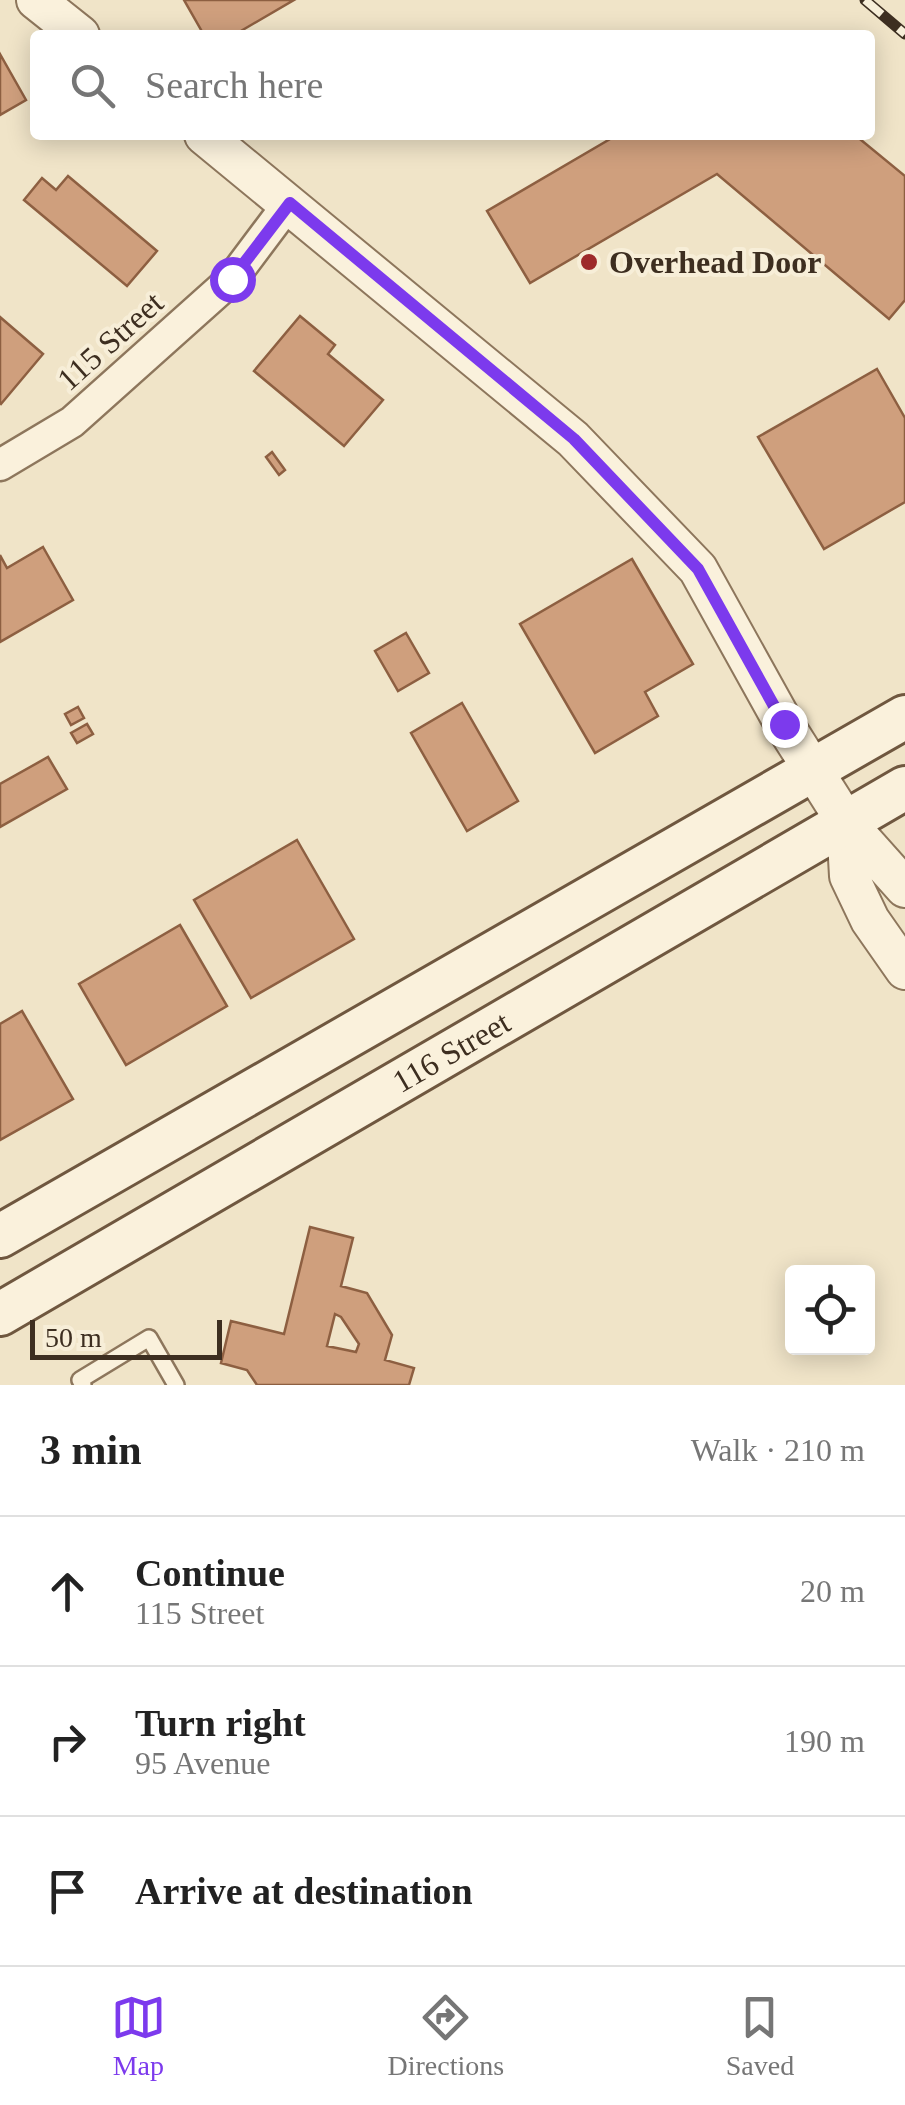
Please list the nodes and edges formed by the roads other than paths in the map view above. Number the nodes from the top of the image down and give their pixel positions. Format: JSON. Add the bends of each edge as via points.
{"nodes":[{"id":1,"x":36,"y":0,"type":"edge"},
{"id":2,"x":74,"y":30,"type":"edge"},
{"id":3,"x":210,"y":140,"type":"edge"},
{"id":4,"x":290,"y":203,"type":"junction"},
{"id":5,"x":0,"y":466,"type":"edge"},
{"id":6,"x":905,"y":717,"type":"edge"},
{"id":7,"x":814,"y":771,"type":"junction"},
{"id":8,"x":905,"y":788,"type":"edge"},
{"id":9,"x":846,"y":822,"type":"junction"},
{"id":10,"x":905,"y":888,"type":"edge"},
{"id":11,"x":905,"y":970,"type":"edge"},
{"id":12,"x":0,"y":1236,"type":"edge"},
{"id":13,"x":0,"y":1314,"type":"edge"},
{"id":14,"x":83,"y":1385,"type":"edge"},
{"id":15,"x":176,"y":1385,"type":"edge"}],
"edges":[{"from":1,"to":2,"type":"street"},
{"from":3,"to":4,"type":"street"},
{"from":4,"to":5,"type":"street","name":"115 Street","via":[[232,279],[72,422]]},
{"from":4,"to":7,"type":"street","via":[[574,439],[698,569]]},
{"from":6,"to":7,"type":"main road","name":"116 Street"},
{"from":7,"to":9,"type":"street"},
{"from":7,"to":12,"type":"main road","name":"116 Street"},
{"from":8,"to":9,"type":"main road","name":"116 Street"},
{"from":9,"to":10,"type":"street"},
{"from":9,"to":11,"type":"street","via":[[849,876]]},
{"from":9,"to":13,"type":"main road","name":"116 Street"},
{"from":14,"to":15,"type":"lane","via":[[80,1380],[148,1338]]}]}
